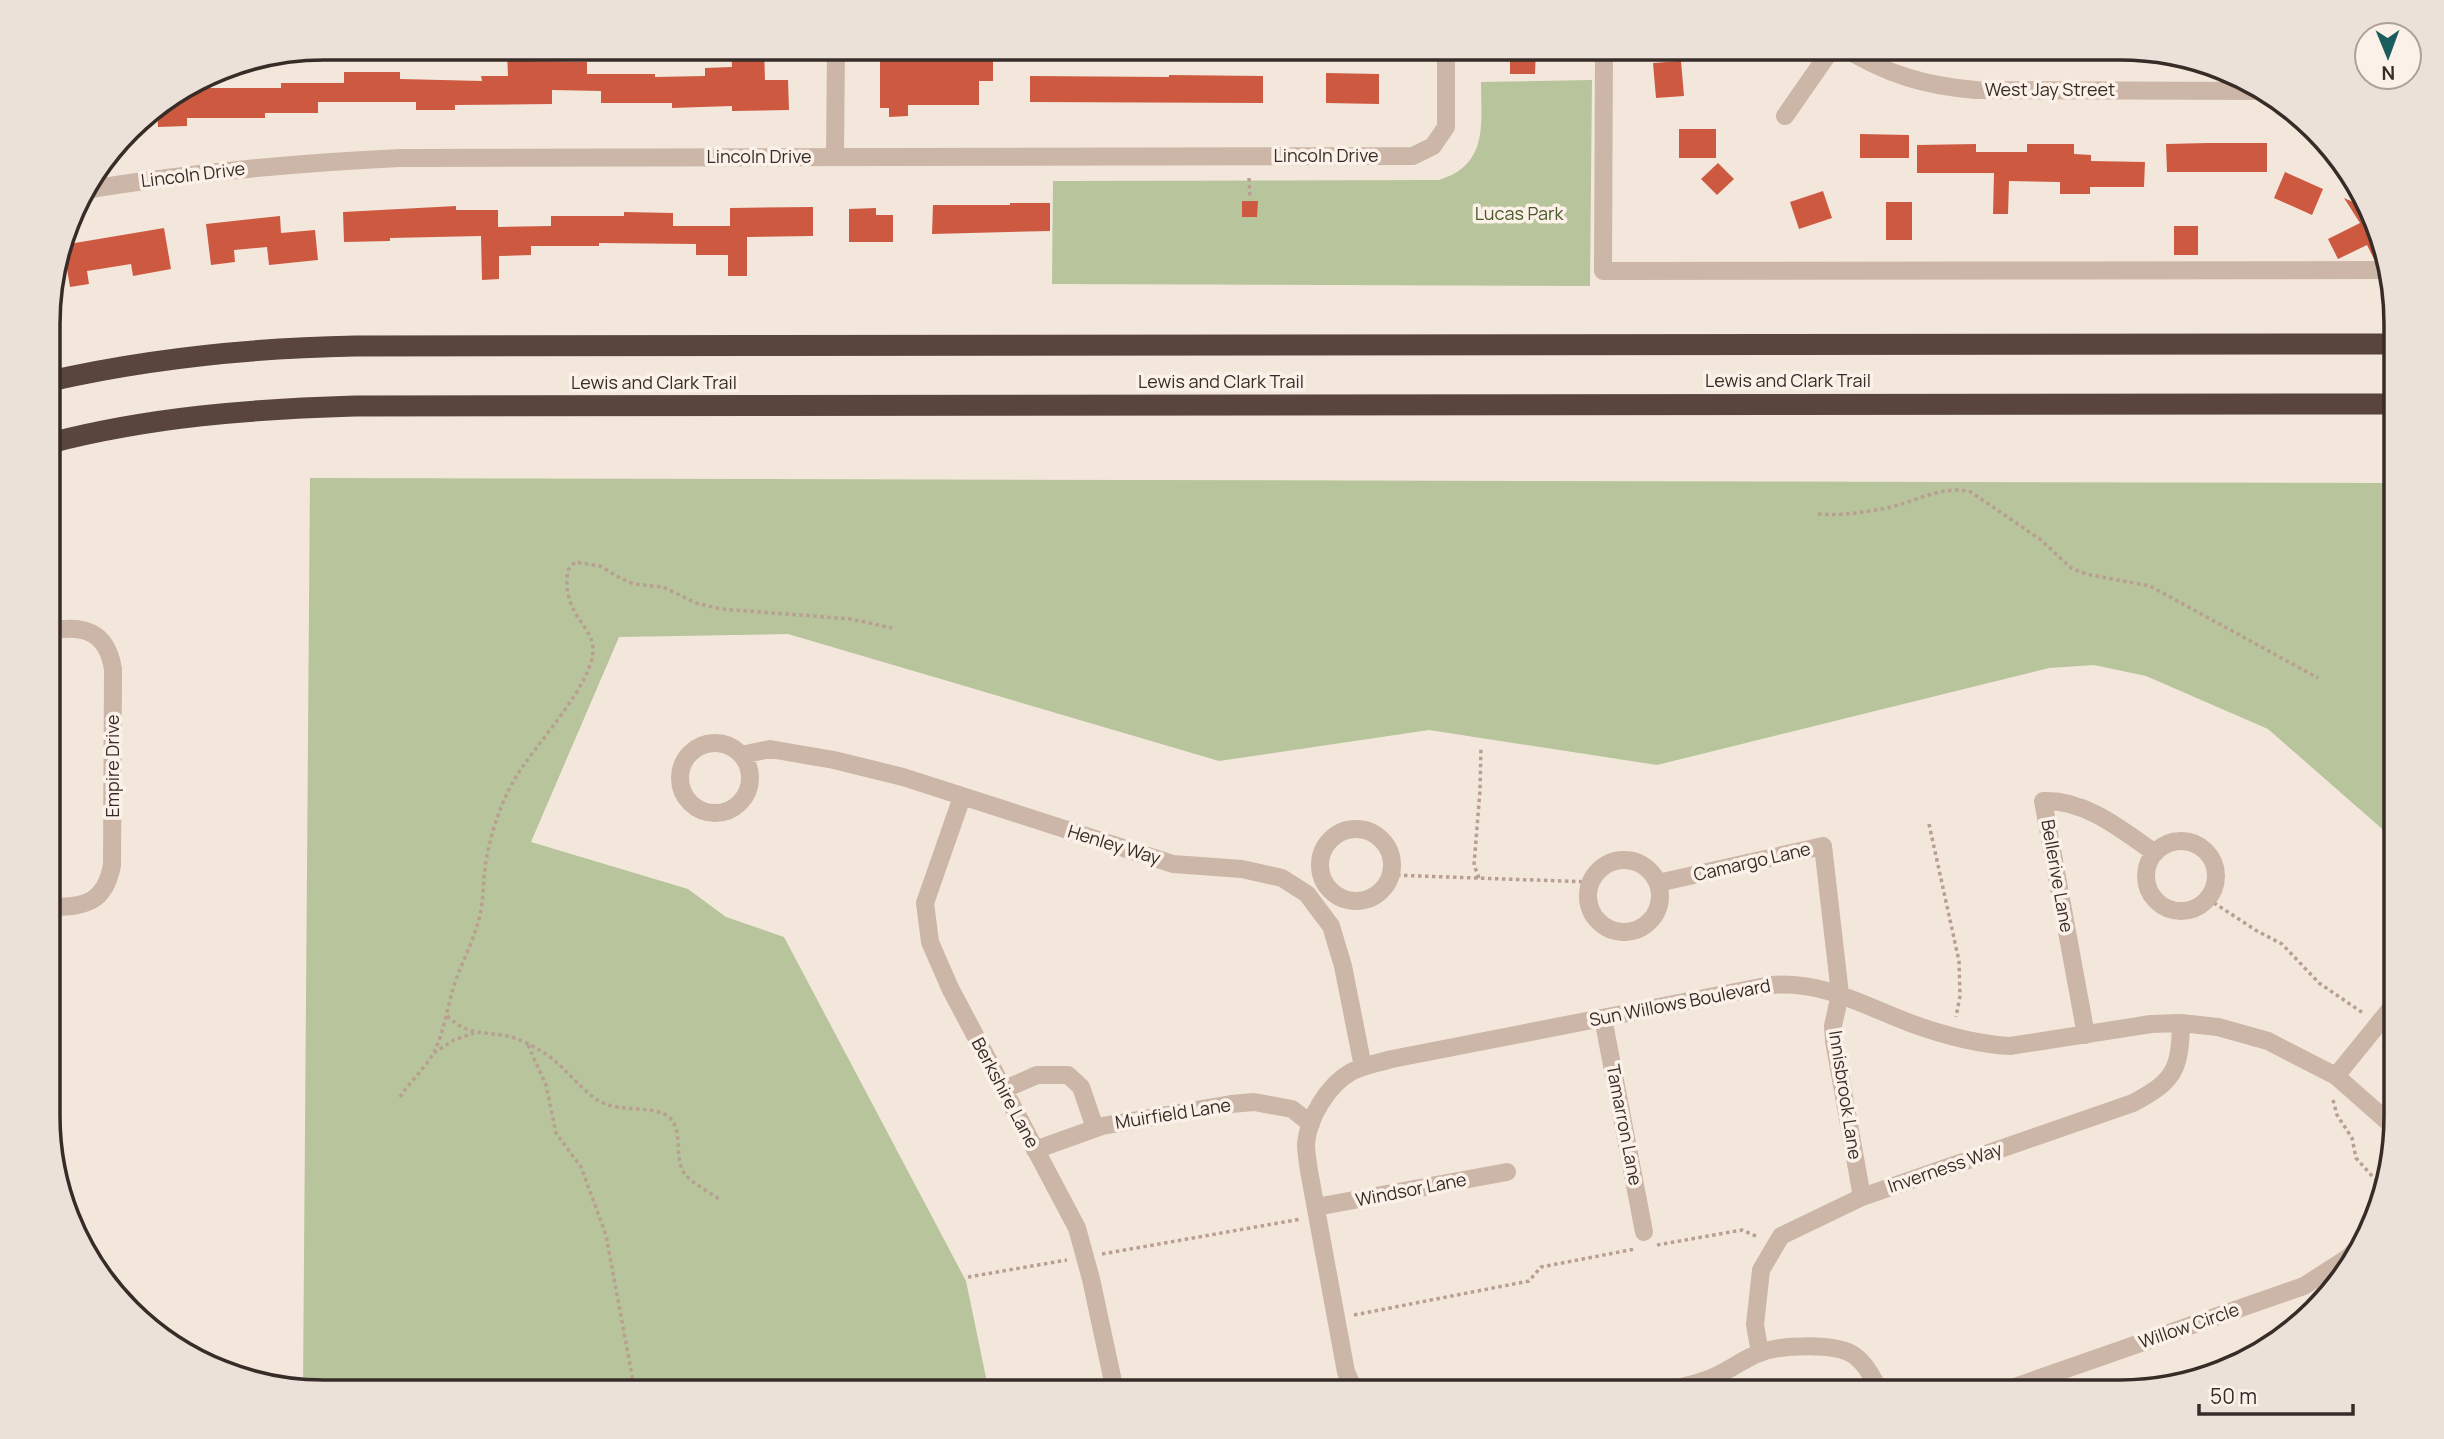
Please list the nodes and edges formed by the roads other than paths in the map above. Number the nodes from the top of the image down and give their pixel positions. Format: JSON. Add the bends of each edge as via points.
{"nodes":[{"id":1,"x":836,"y":60,"type":"edge"},
{"id":2,"x":1446,"y":60,"type":"edge"},
{"id":3,"x":1604,"y":60,"type":"edge"},
{"id":4,"x":1824,"y":60,"type":"edge"},
{"id":5,"x":1866,"y":60,"type":"edge"},
{"id":6,"x":2245,"y":91,"type":"edge"},
{"id":7,"x":1785,"y":116,"type":"dead end"},
{"id":8,"x":835,"y":157,"type":"junction"},
{"id":9,"x":103,"y":178,"type":"edge"},
{"id":10,"x":2379,"y":270,"type":"edge"},
{"id":11,"x":2384,"y":344,"type":"edge"},
{"id":12,"x":60,"y":380,"type":"edge"},
{"id":13,"x":2384,"y":404,"type":"edge"},
{"id":14,"x":134,"y":425,"type":"junction"},
{"id":15,"x":60,"y":441,"type":"edge"},
{"id":16,"x":60,"y":452,"type":"edge"},
{"id":17,"x":60,"y":629,"type":"edge"},
{"id":18,"x":741,"y":755,"type":"dead end"},
{"id":19,"x":962,"y":797,"type":"junction"},
{"id":20,"x":2155,"y":853,"type":"junction"},
{"id":21,"x":1658,"y":883,"type":"junction"},
{"id":22,"x":1334,"y":894,"type":"junction"},
{"id":23,"x":60,"y":906,"type":"edge"},
{"id":24,"x":1319,"y":906,"type":"junction"},
{"id":25,"x":1840,"y":994,"type":"junction"},
{"id":26,"x":2384,"y":1017,"type":"edge"},
{"id":27,"x":1604,"y":1018,"type":"junction"},
{"id":28,"x":2181,"y":1023,"type":"junction"},
{"id":29,"x":2086,"y":1035,"type":"junction"},
{"id":30,"x":1363,"y":1067,"type":"junction"},
{"id":31,"x":2339,"y":1079,"type":"junction"},
{"id":32,"x":1003,"y":1090,"type":"junction"},
{"id":33,"x":2384,"y":1118,"type":"edge"},
{"id":34,"x":1311,"y":1124,"type":"junction"},
{"id":35,"x":1095,"y":1128,"type":"junction"},
{"id":36,"x":1035,"y":1150,"type":"junction"},
{"id":37,"x":1507,"y":1172,"type":"dead end"},
{"id":38,"x":1862,"y":1197,"type":"junction"},
{"id":39,"x":1316,"y":1212,"type":"junction"},
{"id":40,"x":1644,"y":1232,"type":"dead end"},
{"id":41,"x":2340,"y":1262,"type":"edge"},
{"id":42,"x":1760,"y":1353,"type":"junction"},
{"id":43,"x":1113,"y":1380,"type":"edge"},
{"id":44,"x":1349,"y":1380,"type":"edge"},
{"id":45,"x":1707,"y":1380,"type":"edge"},
{"id":46,"x":1873,"y":1380,"type":"edge"},
{"id":47,"x":2035,"y":1380,"type":"edge"}],
"edges":[{"from":1,"to":8,"type":"street"},
{"from":2,"to":8,"type":"street","name":"Lincoln Drive","via":[[1446,127],[1433,146],[1413,156]]},
{"from":3,"to":10,"type":"street","via":[[1602,271]]},
{"from":4,"to":7,"type":"street"},
{"from":5,"to":6,"type":"street","name":"West Jay Street","via":[[1912,80],[1976,90]]},
{"from":8,"to":9,"type":"street","name":"Lincoln Drive","via":[[461,157]]},
{"from":11,"to":12,"type":"highway","name":"Lewis and Clark Trail","via":[[355,346],[214,353]]},
{"from":13,"to":14,"type":"highway","name":"Lewis and Clark Trail","via":[[355,406],[257,410]]},
{"from":14,"to":15,"type":"highway","name":"Lewis and Clark Trail"},
{"from":14,"to":16,"type":"highway"},
{"from":17,"to":23,"type":"street","name":"Empire Drive","via":[[74,627],[97,636],[111,657],[113,683],[109,880],[103,891],[83,905]]},
{"from":18,"to":19,"type":"street","name":"Henley Way","via":[[769,749],[834,760]]},
{"from":19,"to":24,"type":"street","name":"Henley Way","via":[[1173,864],[1242,869],[1282,878]]},
{"from":19,"to":32,"type":"street","name":"Berkshire Lane","via":[[925,903],[926,921],[950,988]]},
{"from":20,"to":20,"type":"street","via":[[2176,842],[2199,846],[2214,864],[2214,888],[2208,899],[2190,911],[2158,903],[2146,873]]},
{"from":20,"to":29,"type":"street","name":"Bellerive Lane","via":[[2073,803],[2043,801]]},
{"from":21,"to":21,"type":"street","via":[[1654,916],[1636,930],[1613,930],[1590,906],[1588,894],[1597,872],[1618,860],[1642,865]]},
{"from":21,"to":25,"type":"street","name":"Camargo Lane","via":[[1823,846]]},
{"from":22,"to":22,"type":"street","via":[[1367,899],[1385,885],[1392,863],[1374,834],[1350,830],[1329,841],[1320,863],[1321,875]]},
{"from":22,"to":24,"type":"street"},
{"from":24,"to":30,"type":"street","name":"Henley Way","via":[[1331,926],[1343,966]]},
{"from":25,"to":27,"type":"street","name":"Sun Willows Boulevard","via":[[1811,986],[1771,985]]},
{"from":25,"to":29,"type":"street","name":"Sun Willows Boulevard","via":[[1974,1043],[2010,1046]]},
{"from":25,"to":38,"type":"street","name":"Innisbrook Lane","via":[[1834,1041]]},
{"from":26,"to":31,"type":"street"},
{"from":27,"to":30,"type":"street","name":"Sun Willows Boulevard"},
{"from":27,"to":40,"type":"street","name":"Tamarron Lane"},
{"from":28,"to":29,"type":"street","name":"Sun Willows Boulevard"},
{"from":28,"to":31,"type":"street","name":"Sun Willows Boulevard","via":[[2257,1038]]},
{"from":28,"to":38,"type":"street","name":"Inverness Way","via":[[2176,1068],[2149,1095]]},
{"from":30,"to":34,"type":"street","name":"Sun Willows Boulevard","via":[[1337,1082]]},
{"from":31,"to":33,"type":"street","name":"Sun Willows Boulevard"},
{"from":32,"to":35,"type":"street","via":[[1037,1075],[1068,1075],[1081,1087]]},
{"from":32,"to":36,"type":"street","name":"Berkshire Lane"},
{"from":34,"to":35,"type":"street","name":"Muirfield Lane","via":[[1292,1109],[1254,1102]]},
{"from":34,"to":39,"type":"street","name":"Sun Willows Boulevard","via":[[1306,1144]]},
{"from":35,"to":36,"type":"street","name":"Muirfield Lane"},
{"from":36,"to":43,"type":"street","name":"Berkshire Lane","via":[[1077,1228]]},
{"from":37,"to":39,"type":"street","name":"Windsor Lane"},
{"from":38,"to":42,"type":"street","name":"Inverness Way","via":[[1781,1236],[1761,1270],[1755,1325]]},
{"from":39,"to":44,"type":"street","name":"Sun Willows Boulevard"},
{"from":41,"to":47,"type":"street","name":"Willow Circle","via":[[2304,1286]]},
{"from":42,"to":45,"type":"street"},
{"from":42,"to":46,"type":"street","via":[[1779,1348],[1838,1349],[1853,1354]]}]}
